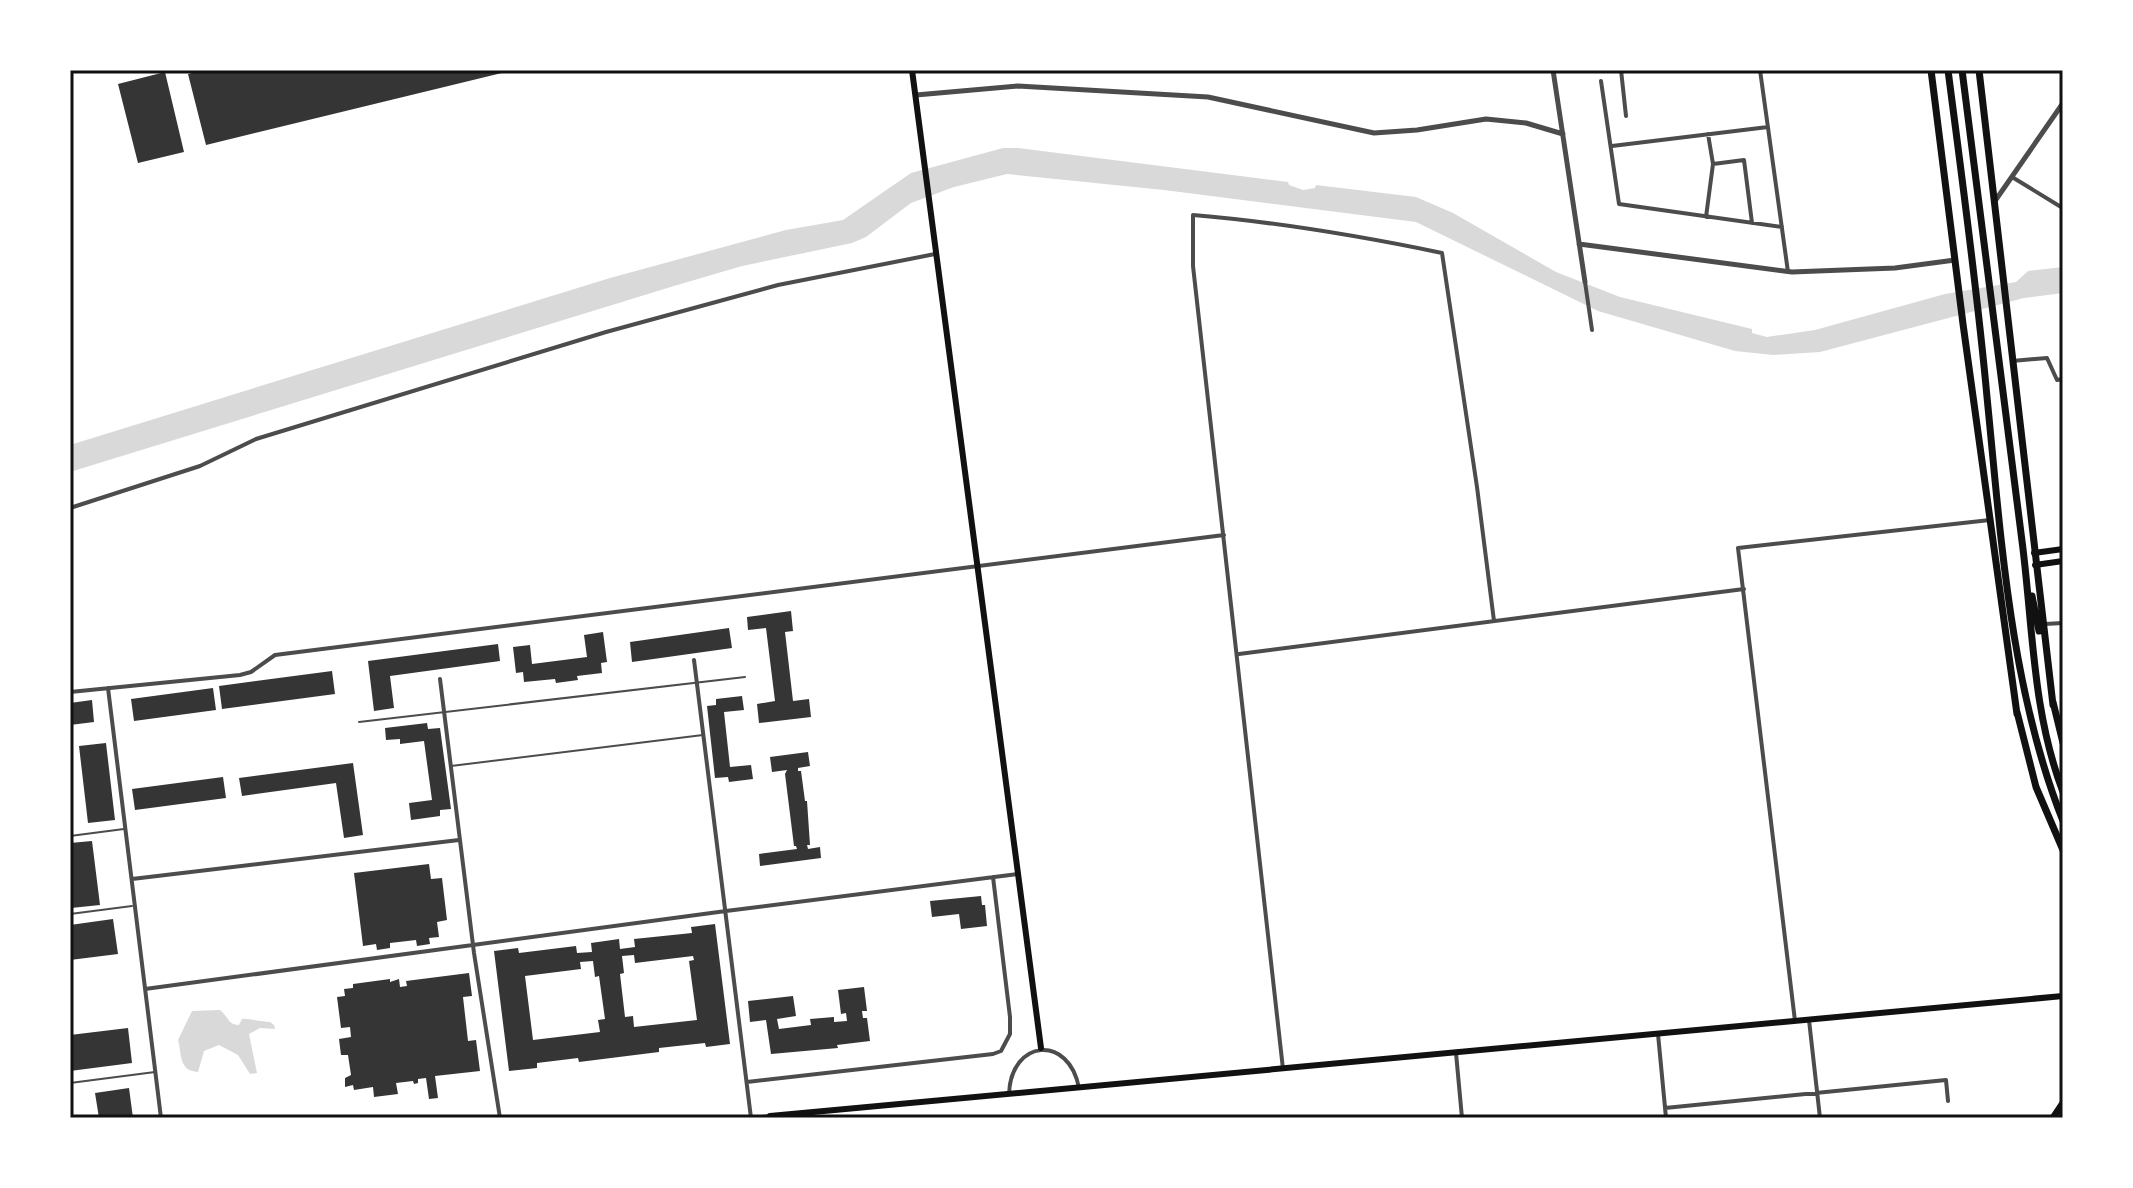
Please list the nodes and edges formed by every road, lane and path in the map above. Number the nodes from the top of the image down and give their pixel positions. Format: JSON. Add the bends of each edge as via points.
{"nodes":[{"id":1,"x":912,"y":70,"type":"edge"},
{"id":2,"x":1553,"y":70,"type":"edge"},
{"id":3,"x":1621,"y":70,"type":"edge"},
{"id":4,"x":1760,"y":70,"type":"edge"},
{"id":5,"x":1931,"y":70,"type":"edge"},
{"id":6,"x":1948,"y":70,"type":"edge"},
{"id":7,"x":1962,"y":70,"type":"edge"},
{"id":8,"x":1979,"y":70,"type":"edge"},
{"id":9,"x":1601,"y":81,"type":"dead end"},
{"id":10,"x":916,"y":95,"type":"junction"},
{"id":11,"x":2063,"y":103,"type":"edge"},
{"id":12,"x":1626,"y":116,"type":"dead end"},
{"id":13,"x":1768,"y":127,"type":"junction"},
{"id":14,"x":1563,"y":134,"type":"junction"},
{"id":15,"x":1708,"y":134,"type":"junction"},
{"id":16,"x":1610,"y":146,"type":"junction"},
{"id":17,"x":1713,"y":164,"type":"junction"},
{"id":18,"x":2012,"y":177,"type":"junction"},
{"id":19,"x":1994,"y":202,"type":"junction"},
{"id":20,"x":2063,"y":204,"type":"edge"},
{"id":21,"x":1706,"y":217,"type":"junction"},
{"id":22,"x":1752,"y":223,"type":"junction"},
{"id":23,"x":1782,"y":227,"type":"junction"},
{"id":24,"x":1579,"y":244,"type":"junction"},
{"id":25,"x":938,"y":253,"type":"junction"},
{"id":26,"x":1955,"y":260,"type":"junction"},
{"id":27,"x":1788,"y":272,"type":"junction"},
{"id":28,"x":1585,"y":282,"type":"joint"},
{"id":29,"x":1592,"y":330,"type":"dead end"},
{"id":30,"x":2012,"y":361,"type":"junction"},
{"id":31,"x":2063,"y":379,"type":"edge"},
{"id":32,"x":70,"y":508,"type":"edge"},
{"id":33,"x":2000,"y":519,"type":"junction"},
{"id":34,"x":1990,"y":520,"type":"junction"},
{"id":35,"x":1224,"y":535,"type":"junction"},
{"id":36,"x":2063,"y":549,"type":"edge"},
{"id":37,"x":2004,"y":551,"type":"junction"},
{"id":38,"x":2034,"y":553,"type":"junction"},
{"id":39,"x":2063,"y":561,"type":"edge"},
{"id":40,"x":2025,"y":563,"type":"junction"},
{"id":41,"x":978,"y":565,"type":"junction"},
{"id":42,"x":2035,"y":565,"type":"junction"},
{"id":43,"x":1744,"y":589,"type":"junction"},
{"id":44,"x":1494,"y":621,"type":"junction"},
{"id":45,"x":2063,"y":623,"type":"edge"},
{"id":46,"x":2042,"y":625,"type":"junction"},
{"id":47,"x":1238,"y":654,"type":"junction"},
{"id":48,"x":694,"y":660,"type":"dead end"},
{"id":49,"x":745,"y":677,"type":"dead end"},
{"id":50,"x":440,"y":679,"type":"dead end"},
{"id":51,"x":697,"y":682,"type":"junction"},
{"id":52,"x":108,"y":688,"type":"junction"},
{"id":53,"x":70,"y":692,"type":"edge"},
{"id":54,"x":2063,"y":704,"type":"edge"},
{"id":55,"x":2053,"y":705,"type":"junction"},
{"id":56,"x":444,"y":712,"type":"junction"},
{"id":57,"x":2017,"y":714,"type":"junction"},
{"id":58,"x":359,"y":722,"type":"dead end"},
{"id":59,"x":704,"y":735,"type":"junction"},
{"id":60,"x":2063,"y":743,"type":"edge"},
{"id":61,"x":450,"y":766,"type":"junction"},
{"id":62,"x":2063,"y":792,"type":"edge"},
{"id":63,"x":2063,"y":821,"type":"edge"},
{"id":64,"x":126,"y":829,"type":"junction"},
{"id":65,"x":70,"y":836,"type":"edge"},
{"id":66,"x":460,"y":840,"type":"junction"},
{"id":67,"x":2063,"y":850,"type":"edge"},
{"id":68,"x":1018,"y":874,"type":"junction"},
{"id":69,"x":993,"y":877,"type":"junction"},
{"id":70,"x":132,"y":879,"type":"junction"},
{"id":71,"x":135,"y":906,"type":"junction"},
{"id":72,"x":726,"y":911,"type":"junction"},
{"id":73,"x":70,"y":914,"type":"edge"},
{"id":74,"x":473,"y":946,"type":"junction"},
{"id":75,"x":145,"y":989,"type":"junction"},
{"id":76,"x":2063,"y":996,"type":"edge"},
{"id":77,"x":1809,"y":1020,"type":"junction"},
{"id":78,"x":1795,"y":1021,"type":"junction"},
{"id":79,"x":1658,"y":1034,"type":"junction"},
{"id":80,"x":1041,"y":1048,"type":"junction"},
{"id":81,"x":1456,"y":1053,"type":"junction"},
{"id":82,"x":1283,"y":1069,"type":"junction"},
{"id":83,"x":155,"y":1072,"type":"junction"},
{"id":84,"x":747,"y":1082,"type":"junction"},
{"id":85,"x":70,"y":1083,"type":"edge"},
{"id":86,"x":1079,"y":1088,"type":"junction"},
{"id":87,"x":1817,"y":1093,"type":"junction"},
{"id":88,"x":1009,"y":1094,"type":"junction"},
{"id":89,"x":1948,"y":1101,"type":"dead end"},
{"id":90,"x":2063,"y":1103,"type":"edge"},
{"id":91,"x":1665,"y":1108,"type":"junction"},
{"id":92,"x":770,"y":1116,"type":"edge"},
{"id":93,"x":161,"y":1118,"type":"edge"},
{"id":94,"x":500,"y":1118,"type":"edge"},
{"id":95,"x":752,"y":1118,"type":"edge"},
{"id":96,"x":1462,"y":1118,"type":"edge"},
{"id":97,"x":1666,"y":1118,"type":"edge"},
{"id":98,"x":1820,"y":1118,"type":"edge"},
{"id":99,"x":2053,"y":1118,"type":"edge"}],
"edges":[{"from":1,"to":10,"type":"main road"},
{"from":2,"to":14,"type":"street"},
{"from":3,"to":12,"type":"street"},
{"from":4,"to":13,"type":"street"},
{"from":5,"to":26,"type":"highway"},
{"from":6,"to":33,"type":"highway"},
{"from":7,"to":40,"type":"highway"},
{"from":8,"to":19,"type":"highway"},
{"from":9,"to":16,"type":"street"},
{"from":10,"to":14,"type":"street","via":[[1018,86],[1208,97],[1374,133],[1486,119]]},
{"from":10,"to":25,"type":"main road"},
{"from":11,"to":18,"type":"street"},
{"from":13,"to":15,"type":"street"},
{"from":13,"to":23,"type":"street"},
{"from":14,"to":24,"type":"street"},
{"from":15,"to":16,"type":"street"},
{"from":15,"to":17,"type":"street"},
{"from":16,"to":21,"type":"street","via":[[1619,204]]},
{"from":17,"to":21,"type":"street"},
{"from":17,"to":22,"type":"street","via":[[1744,160]]},
{"from":18,"to":19,"type":"street"},
{"from":18,"to":20,"type":"street"},
{"from":19,"to":30,"type":"highway"},
{"from":21,"to":22,"type":"street"},
{"from":22,"to":23,"type":"street"},
{"from":23,"to":27,"type":"street"},
{"from":24,"to":27,"type":"street"},
{"from":24,"to":28,"type":"street"},
{"from":25,"to":32,"type":"street","via":[[778,285],[606,332],[256,439],[200,466]]},
{"from":25,"to":41,"type":"main road"},
{"from":26,"to":27,"type":"street"},
{"from":26,"to":34,"type":"highway"},
{"from":28,"to":29,"type":"street"},
{"from":30,"to":31,"type":"street","via":[[2047,358],[2057,380]]},
{"from":30,"to":38,"type":"highway"},
{"from":33,"to":34,"type":"street"},
{"from":33,"to":37,"type":"highway"},
{"from":34,"to":43,"type":"street","via":[[1738,548]]},
{"from":34,"to":57,"type":"highway"},
{"from":35,"to":41,"type":"street"},
{"from":35,"to":44,"type":"street","via":[[1193,266],[1193,215],[1442,253]]},
{"from":35,"to":47,"type":"street"},
{"from":36,"to":38,"type":"main road"},
{"from":37,"to":57,"type":"highway"},
{"from":37,"to":63,"type":"highway","via":[[2031,722]]},
{"from":38,"to":42,"type":"highway"},
{"from":39,"to":42,"type":"main road"},
{"from":40,"to":55,"type":"highway"},
{"from":40,"to":62,"type":"highway","via":[[2040,705]]},
{"from":41,"to":52,"type":"street","via":[[275,655],[240,675]]},
{"from":41,"to":68,"type":"main road"},
{"from":42,"to":46,"type":"highway"},
{"from":43,"to":44,"type":"street"},
{"from":43,"to":78,"type":"street"},
{"from":44,"to":47,"type":"street"},
{"from":45,"to":46,"type":"street"},
{"from":46,"to":55,"type":"highway"},
{"from":47,"to":82,"type":"street"},
{"from":48,"to":51,"type":"street"},
{"from":49,"to":51,"type":"lane"},
{"from":50,"to":56,"type":"street"},
{"from":51,"to":56,"type":"lane"},
{"from":51,"to":59,"type":"street"},
{"from":52,"to":53,"type":"street"},
{"from":52,"to":64,"type":"street"},
{"from":54,"to":55,"type":"street"},
{"from":55,"to":60,"type":"highway"},
{"from":56,"to":58,"type":"lane"},
{"from":56,"to":61,"type":"street"},
{"from":57,"to":67,"type":"highway","via":[[2036,787]]},
{"from":59,"to":61,"type":"lane"},
{"from":59,"to":72,"type":"street"},
{"from":61,"to":66,"type":"street"},
{"from":64,"to":65,"type":"lane"},
{"from":64,"to":70,"type":"street"},
{"from":66,"to":70,"type":"street"},
{"from":66,"to":74,"type":"street"},
{"from":68,"to":69,"type":"street"},
{"from":68,"to":80,"type":"main road"},
{"from":69,"to":72,"type":"street"},
{"from":69,"to":84,"type":"street","via":[[1010,1017],[1010,1034],[1001,1051]]},
{"from":70,"to":71,"type":"street"},
{"from":71,"to":73,"type":"lane"},
{"from":71,"to":75,"type":"street"},
{"from":72,"to":74,"type":"street"},
{"from":72,"to":84,"type":"street"},
{"from":74,"to":75,"type":"street"},
{"from":74,"to":94,"type":"street"},
{"from":75,"to":83,"type":"street"},
{"from":76,"to":77,"type":"main road"},
{"from":77,"to":78,"type":"main road"},
{"from":77,"to":87,"type":"street"},
{"from":78,"to":79,"type":"main road"},
{"from":79,"to":81,"type":"main road"},
{"from":79,"to":91,"type":"street"},
{"from":80,"to":86,"type":"street","via":[[1069,1060]]},
{"from":80,"to":88,"type":"street","via":[[1023,1057],[1012,1071]]},
{"from":81,"to":82,"type":"main road"},
{"from":81,"to":96,"type":"street"},
{"from":82,"to":86,"type":"main road"},
{"from":83,"to":85,"type":"lane"},
{"from":83,"to":93,"type":"street"},
{"from":84,"to":95,"type":"street"},
{"from":86,"to":88,"type":"main road"},
{"from":87,"to":89,"type":"street","via":[[1946,1080]]},
{"from":87,"to":91,"type":"street"},
{"from":87,"to":98,"type":"street"},
{"from":88,"to":92,"type":"main road"},
{"from":90,"to":99,"type":"highway"},
{"from":91,"to":97,"type":"street"},
{"from":92,"to":95,"type":"street"}]}
